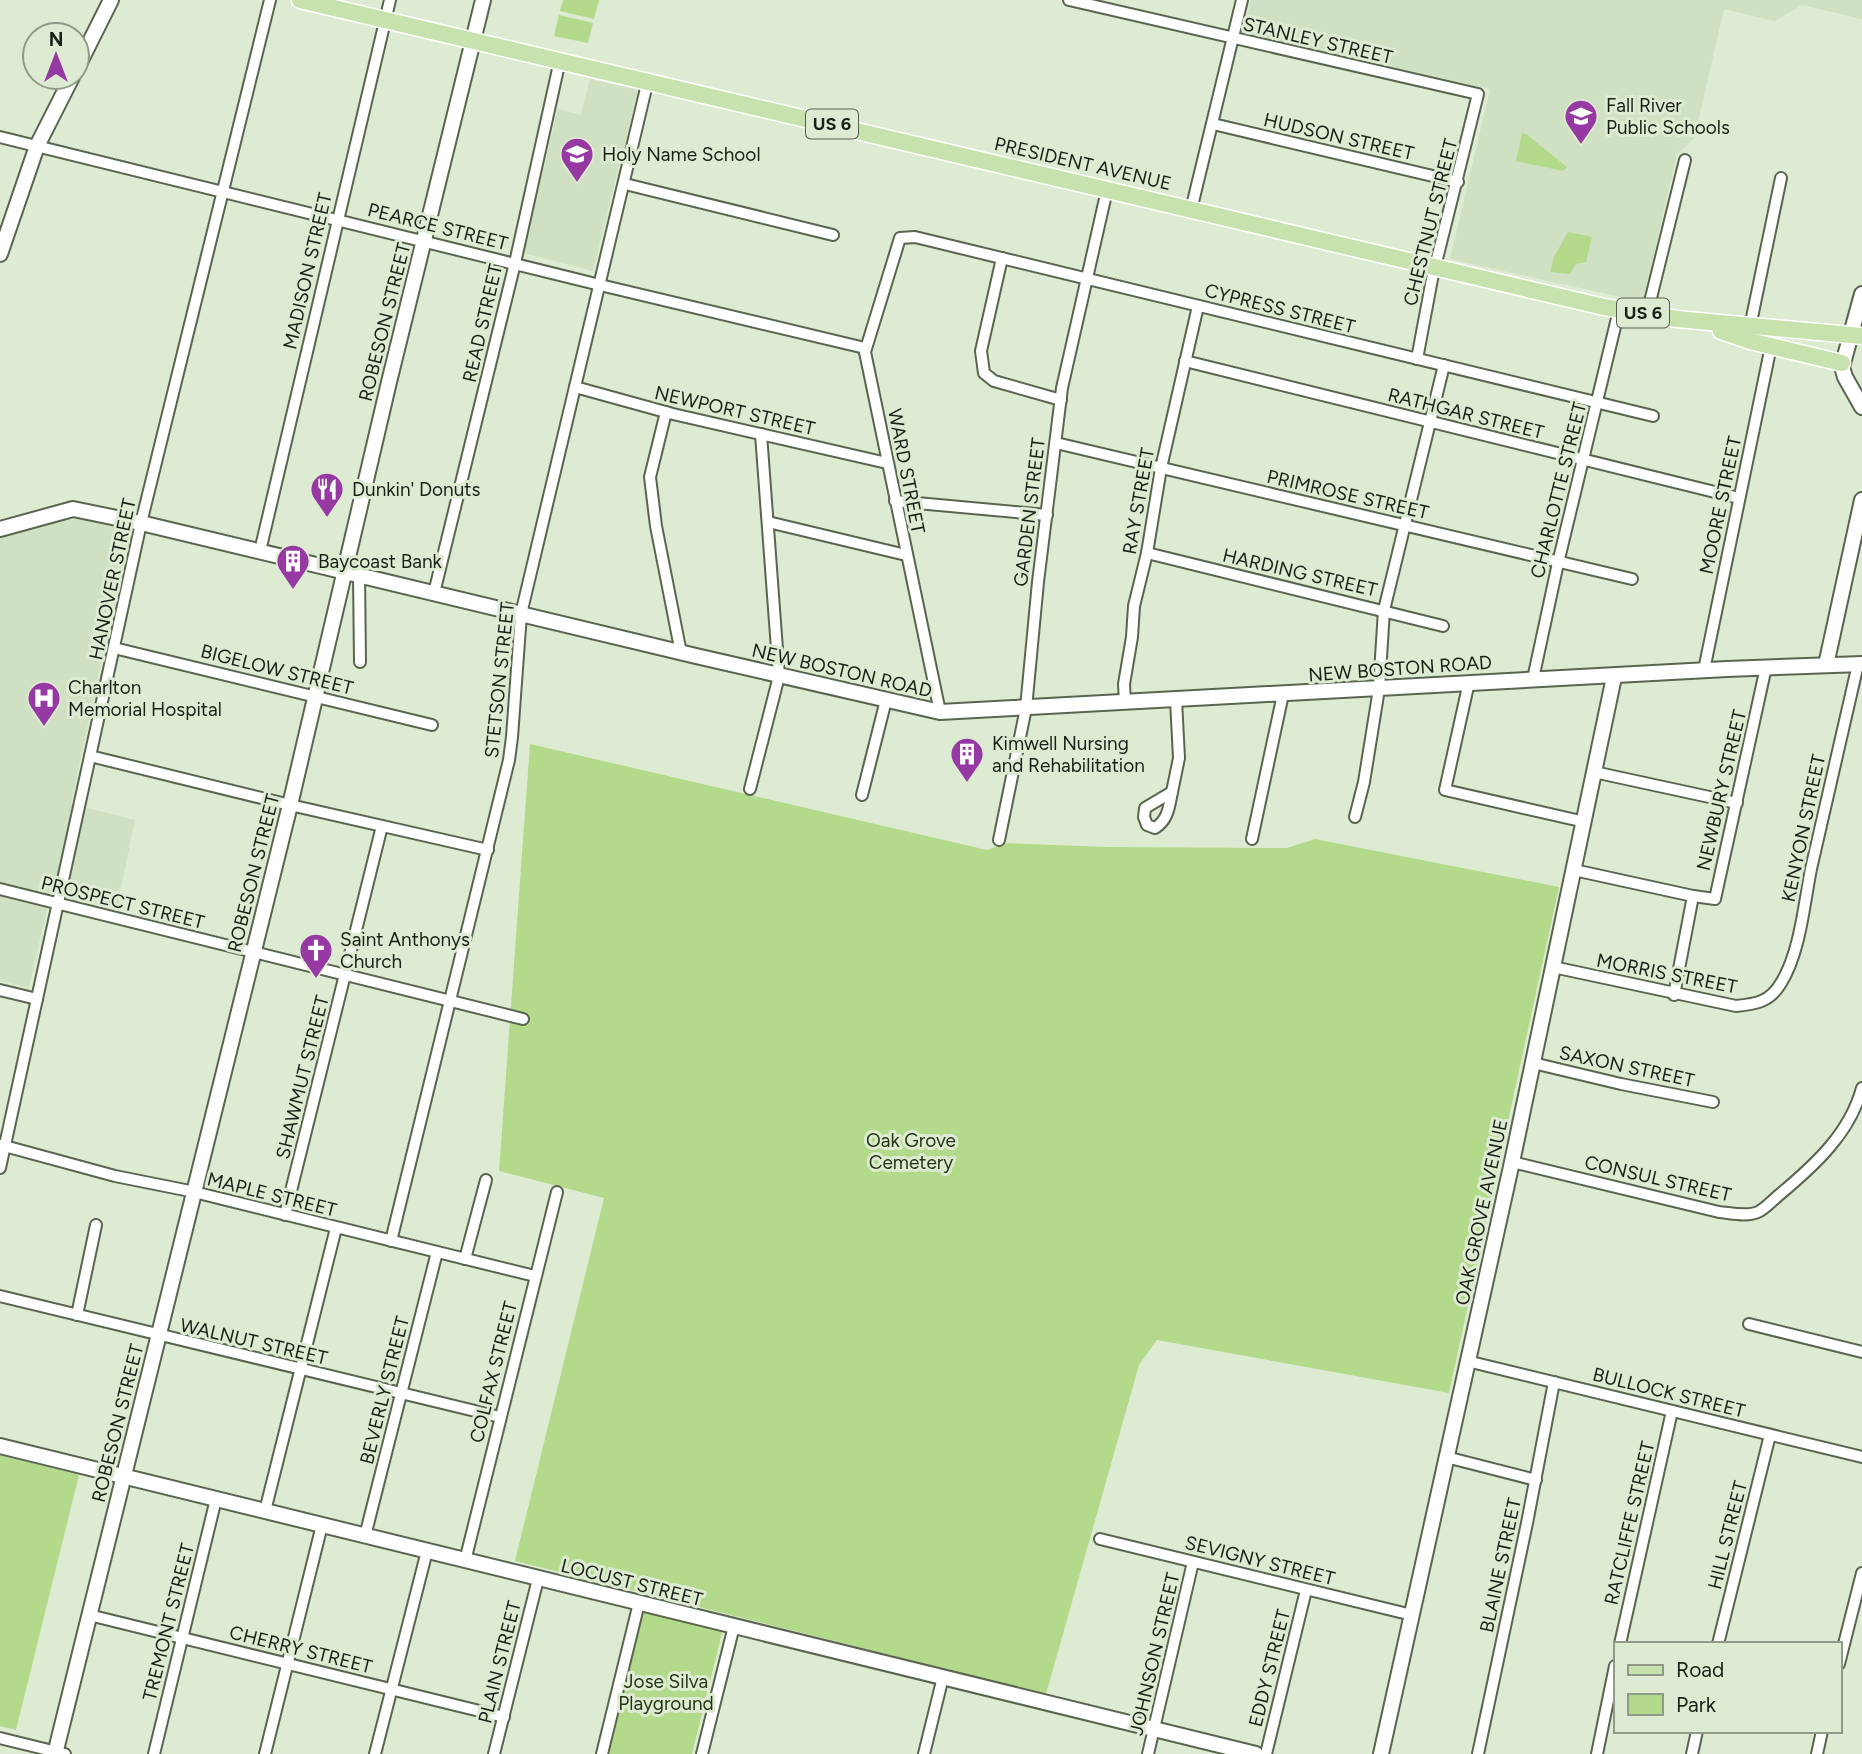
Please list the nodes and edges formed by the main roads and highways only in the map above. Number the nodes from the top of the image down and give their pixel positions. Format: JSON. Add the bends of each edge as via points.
{"nodes":[{"id":1,"x":300,"y":0,"type":"edge"},
{"id":2,"x":1693,"y":321,"type":"junction"},
{"id":3,"x":1856,"y":335,"type":"edge"},
{"id":4,"x":1842,"y":363,"type":"road end"}],
"edges":[{"from":1,"to":2,"type":"main road","name":"PRESIDENT AVENUE","number":"US 6","via":[[1619,310]]},
{"from":2,"to":3,"type":"main road","name":"PRESIDENT AVENUE","number":"US 6"},
{"from":2,"to":4,"type":"main road"}]}
